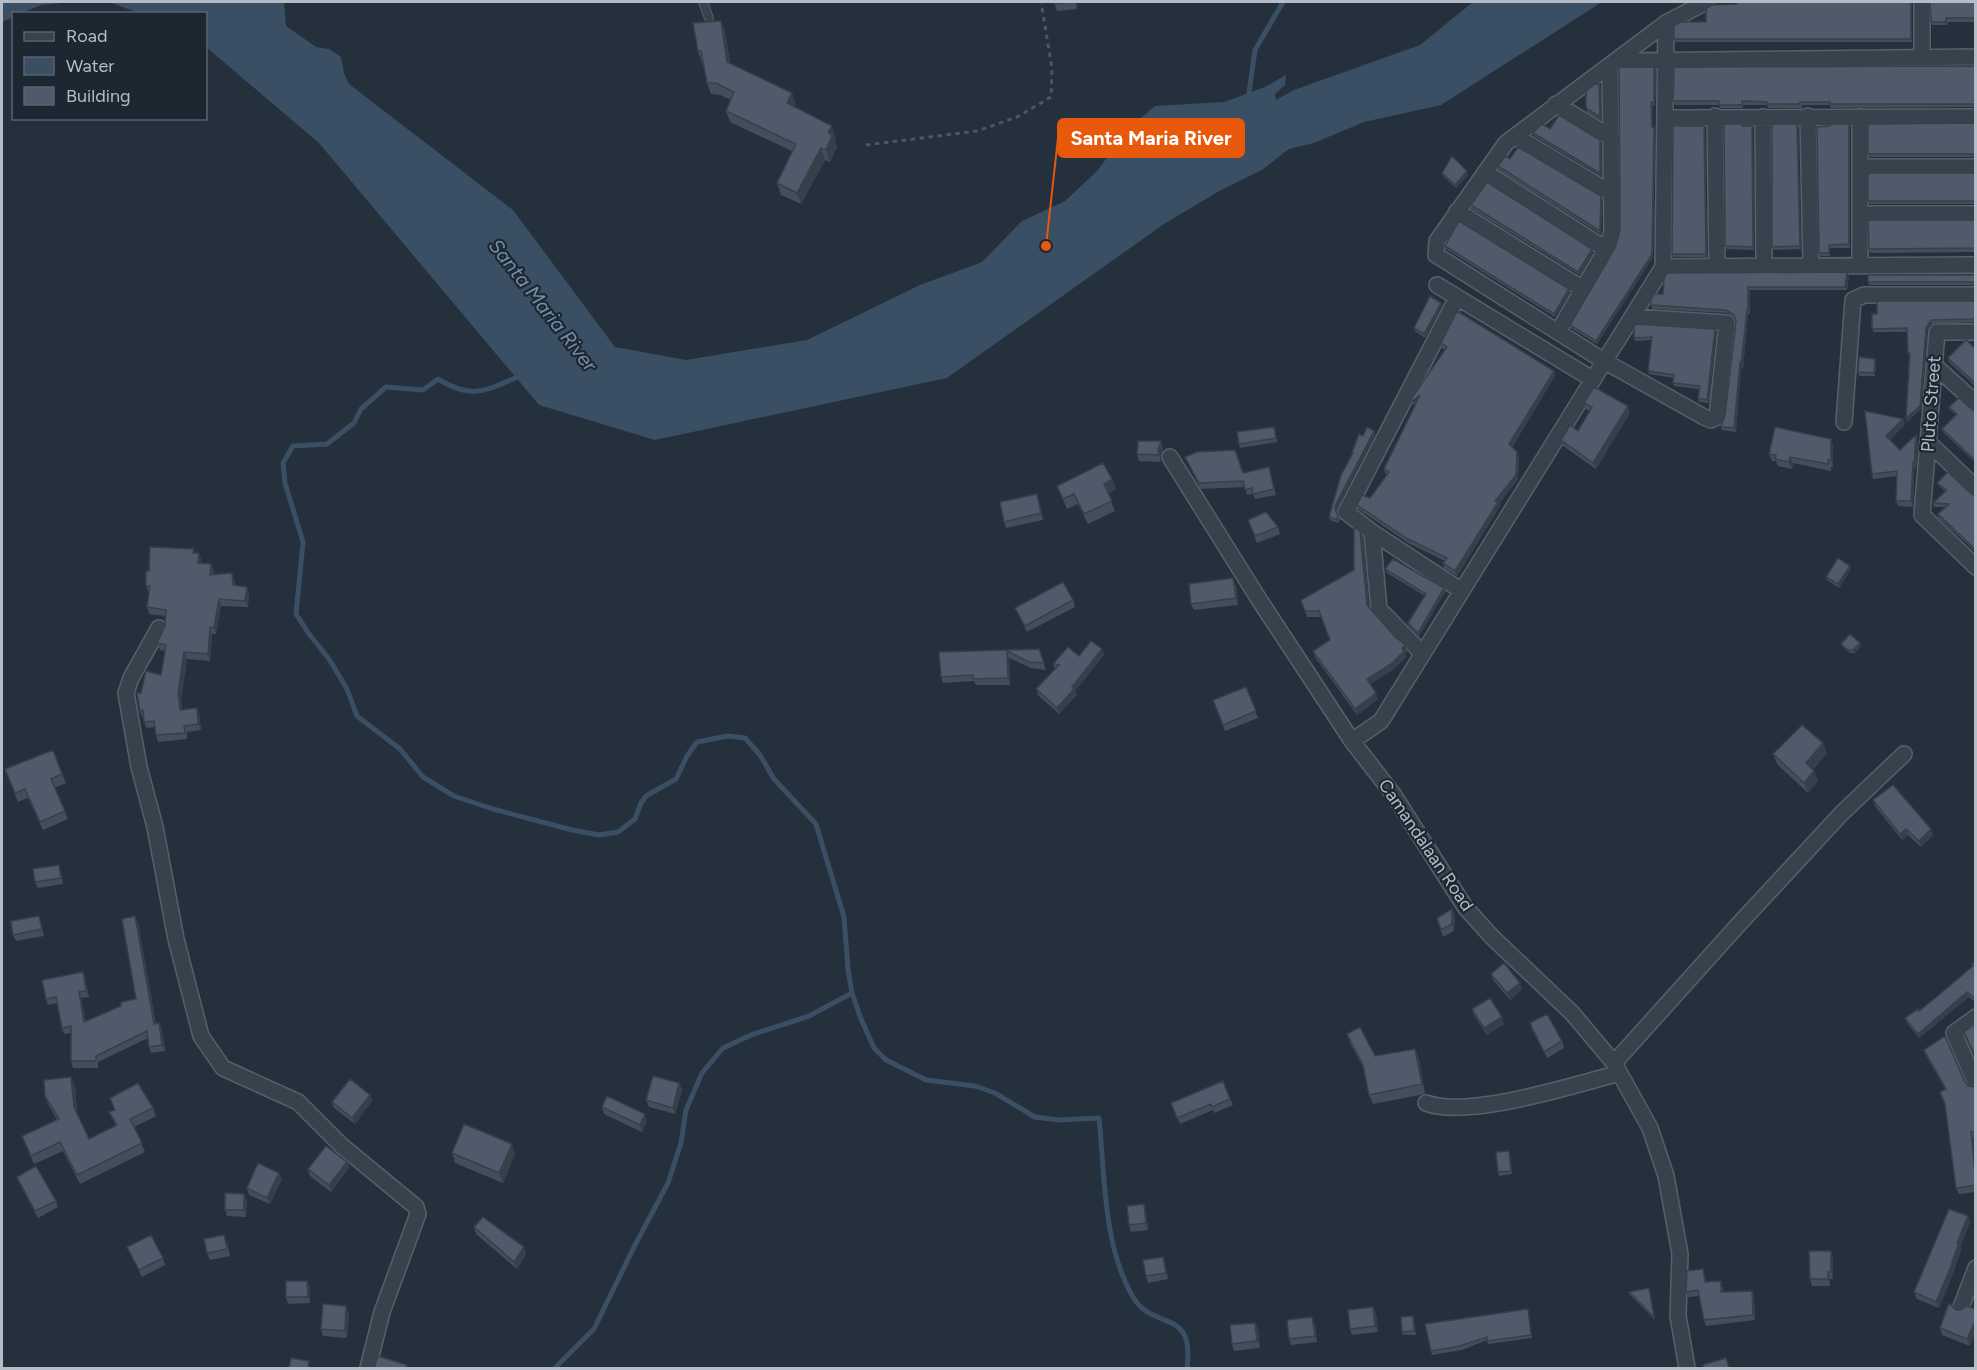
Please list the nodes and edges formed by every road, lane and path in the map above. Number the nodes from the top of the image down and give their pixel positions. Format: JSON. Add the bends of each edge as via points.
{"nodes":[{"id":1,"x":703,"y":2,"type":"edge"},
{"id":2,"x":1041,"y":2,"type":"edge"},
{"id":3,"x":1706,"y":2,"type":"edge"},
{"id":4,"x":1922,"y":2,"type":"edge"},
{"id":5,"x":709,"y":18,"type":"dead end"},
{"id":6,"x":1666,"y":23,"type":"junction"},
{"id":7,"x":1922,"y":57,"type":"junction"},
{"id":8,"x":1976,"y":57,"type":"edge"},
{"id":9,"x":1666,"y":60,"type":"junction"},
{"id":10,"x":1613,"y":63,"type":"junction"},
{"id":11,"x":1556,"y":104,"type":"junction"},
{"id":12,"x":1715,"y":116,"type":"junction"},
{"id":13,"x":1809,"y":116,"type":"junction"},
{"id":14,"x":1763,"y":117,"type":"junction"},
{"id":15,"x":1860,"y":117,"type":"junction"},
{"id":16,"x":1976,"y":117,"type":"edge"},
{"id":17,"x":1665,"y":118,"type":"junction"},
{"id":18,"x":1515,"y":136,"type":"junction"},
{"id":19,"x":1612,"y":138,"type":"junction"},
{"id":20,"x":867,"y":145,"type":"dead end"},
{"id":21,"x":1976,"y":166,"type":"edge"},
{"id":22,"x":1860,"y":167,"type":"junction"},
{"id":23,"x":1485,"y":172,"type":"junction"},
{"id":24,"x":1611,"y":193,"type":"junction"},
{"id":25,"x":1457,"y":211,"type":"junction"},
{"id":26,"x":1860,"y":214,"type":"junction"},
{"id":27,"x":1976,"y":214,"type":"edge"},
{"id":28,"x":1606,"y":249,"type":"junction"},
{"id":29,"x":1860,"y":265,"type":"junction"},
{"id":30,"x":1976,"y":265,"type":"edge"},
{"id":31,"x":1716,"y":266,"type":"junction"},
{"id":32,"x":1764,"y":266,"type":"junction"},
{"id":33,"x":1811,"y":266,"type":"junction"},
{"id":34,"x":1663,"y":267,"type":"junction"},
{"id":35,"x":1437,"y":285,"type":"dead end"},
{"id":36,"x":1583,"y":289,"type":"junction"},
{"id":37,"x":1976,"y":295,"type":"edge"},
{"id":38,"x":1457,"y":298,"type":"junction"},
{"id":39,"x":1632,"y":316,"type":"junction"},
{"id":40,"x":1558,"y":332,"type":"junction"},
{"id":41,"x":1976,"y":332,"type":"edge"},
{"id":42,"x":1604,"y":361,"type":"junction"},
{"id":43,"x":1935,"y":366,"type":"junction"},
{"id":44,"x":1592,"y":380,"type":"junction"},
{"id":45,"x":1976,"y":403,"type":"edge"},
{"id":46,"x":1844,"y":422,"type":"dead end"},
{"id":47,"x":1929,"y":442,"type":"junction"},
{"id":48,"x":1170,"y":458,"type":"dead end"},
{"id":49,"x":1976,"y":488,"type":"edge"},
{"id":50,"x":1372,"y":532,"type":"junction"},
{"id":51,"x":1976,"y":567,"type":"edge"},
{"id":52,"x":1462,"y":591,"type":"junction"},
{"id":53,"x":159,"y":628,"type":"dead end"},
{"id":54,"x":1422,"y":653,"type":"junction"},
{"id":55,"x":1352,"y":741,"type":"junction"},
{"id":56,"x":1904,"y":754,"type":"dead end"},
{"id":57,"x":1976,"y":1017,"type":"edge"},
{"id":58,"x":1617,"y":1068,"type":"junction"},
{"id":59,"x":1976,"y":1084,"type":"edge"},
{"id":60,"x":1426,"y":1103,"type":"dead end"},
{"id":61,"x":1976,"y":1268,"type":"edge"},
{"id":62,"x":1961,"y":1307,"type":"edge"},
{"id":63,"x":368,"y":1368,"type":"edge"},
{"id":64,"x":1687,"y":1368,"type":"edge"}],
"edges":[{"from":1,"to":5,"type":"lane"},
{"from":2,"to":20,"type":"path","via":[[1053,68],[1051,97],[1017,117],[977,131]]},
{"from":3,"to":6,"type":"street"},
{"from":4,"to":7,"type":"street"},
{"from":6,"to":9,"type":"street"},
{"from":6,"to":10,"type":"street"},
{"from":7,"to":8,"type":"street"},
{"from":7,"to":9,"type":"street"},
{"from":9,"to":10,"type":"street"},
{"from":9,"to":17,"type":"street"},
{"from":10,"to":11,"type":"street"},
{"from":10,"to":19,"type":"street"},
{"from":11,"to":18,"type":"street"},
{"from":11,"to":19,"type":"street"},
{"from":12,"to":14,"type":"street"},
{"from":12,"to":17,"type":"street"},
{"from":12,"to":31,"type":"street"},
{"from":13,"to":14,"type":"street"},
{"from":13,"to":15,"type":"street"},
{"from":13,"to":33,"type":"street"},
{"from":14,"to":32,"type":"street"},
{"from":15,"to":16,"type":"street"},
{"from":15,"to":22,"type":"street"},
{"from":17,"to":34,"type":"street"},
{"from":18,"to":23,"type":"street"},
{"from":18,"to":24,"type":"street"},
{"from":19,"to":24,"type":"street"},
{"from":21,"to":22,"type":"street"},
{"from":22,"to":26,"type":"street"},
{"from":23,"to":25,"type":"street"},
{"from":23,"to":28,"type":"street"},
{"from":24,"to":28,"type":"street","via":[[1612,231]]},
{"from":25,"to":36,"type":"street"},
{"from":25,"to":40,"type":"street","via":[[1437,242],[1436,255]]},
{"from":26,"to":27,"type":"street"},
{"from":26,"to":29,"type":"street"},
{"from":28,"to":36,"type":"street"},
{"from":29,"to":30,"type":"street"},
{"from":29,"to":33,"type":"street"},
{"from":31,"to":32,"type":"street"},
{"from":31,"to":34,"type":"street"},
{"from":32,"to":33,"type":"street"},
{"from":34,"to":39,"type":"street"},
{"from":35,"to":38,"type":"street"},
{"from":36,"to":40,"type":"street"},
{"from":37,"to":46,"type":"street","via":[[1864,295],[1853,300]]},
{"from":38,"to":44,"type":"street"},
{"from":38,"to":50,"type":"street","via":[[1346,512]]},
{"from":39,"to":42,"type":"street"},
{"from":39,"to":42,"type":"street","via":[[1727,323],[1717,417],[1704,417]]},
{"from":40,"to":42,"type":"street"},
{"from":41,"to":43,"type":"street","name":"Pluto Street","via":[[1937,332]]},
{"from":42,"to":44,"type":"street"},
{"from":43,"to":45,"type":"street"},
{"from":43,"to":47,"type":"street","name":"Pluto Street"},
{"from":44,"to":52,"type":"street"},
{"from":47,"to":49,"type":"street"},
{"from":47,"to":51,"type":"street","name":"Pluto Street","via":[[1922,515]]},
{"from":48,"to":55,"type":"street","name":"Camandalaan Road"},
{"from":50,"to":52,"type":"street"},
{"from":50,"to":54,"type":"street","via":[[1379,609]]},
{"from":52,"to":54,"type":"street"},
{"from":53,"to":63,"type":"street","via":[[126,693],[176,939],[201,1036],[223,1068],[298,1102],[342,1146],[416,1207],[418,1214],[382,1312]]},
{"from":54,"to":55,"type":"street","via":[[1381,721]]},
{"from":55,"to":58,"type":"street","name":"Camandalaan Road","via":[[1393,794],[1465,907],[1572,1013]]},
{"from":56,"to":58,"type":"street","via":[[1842,813],[1739,924]]},
{"from":57,"to":59,"type":"street","via":[[1954,1033]]},
{"from":58,"to":60,"type":"street","via":[[1544,1094],[1477,1106],[1438,1108]]},
{"from":58,"to":64,"type":"street","name":"Camandalaan Road","via":[[1650,1128],[1666,1176],[1680,1254],[1678,1316]]},
{"from":61,"to":62,"type":"street"}]}
